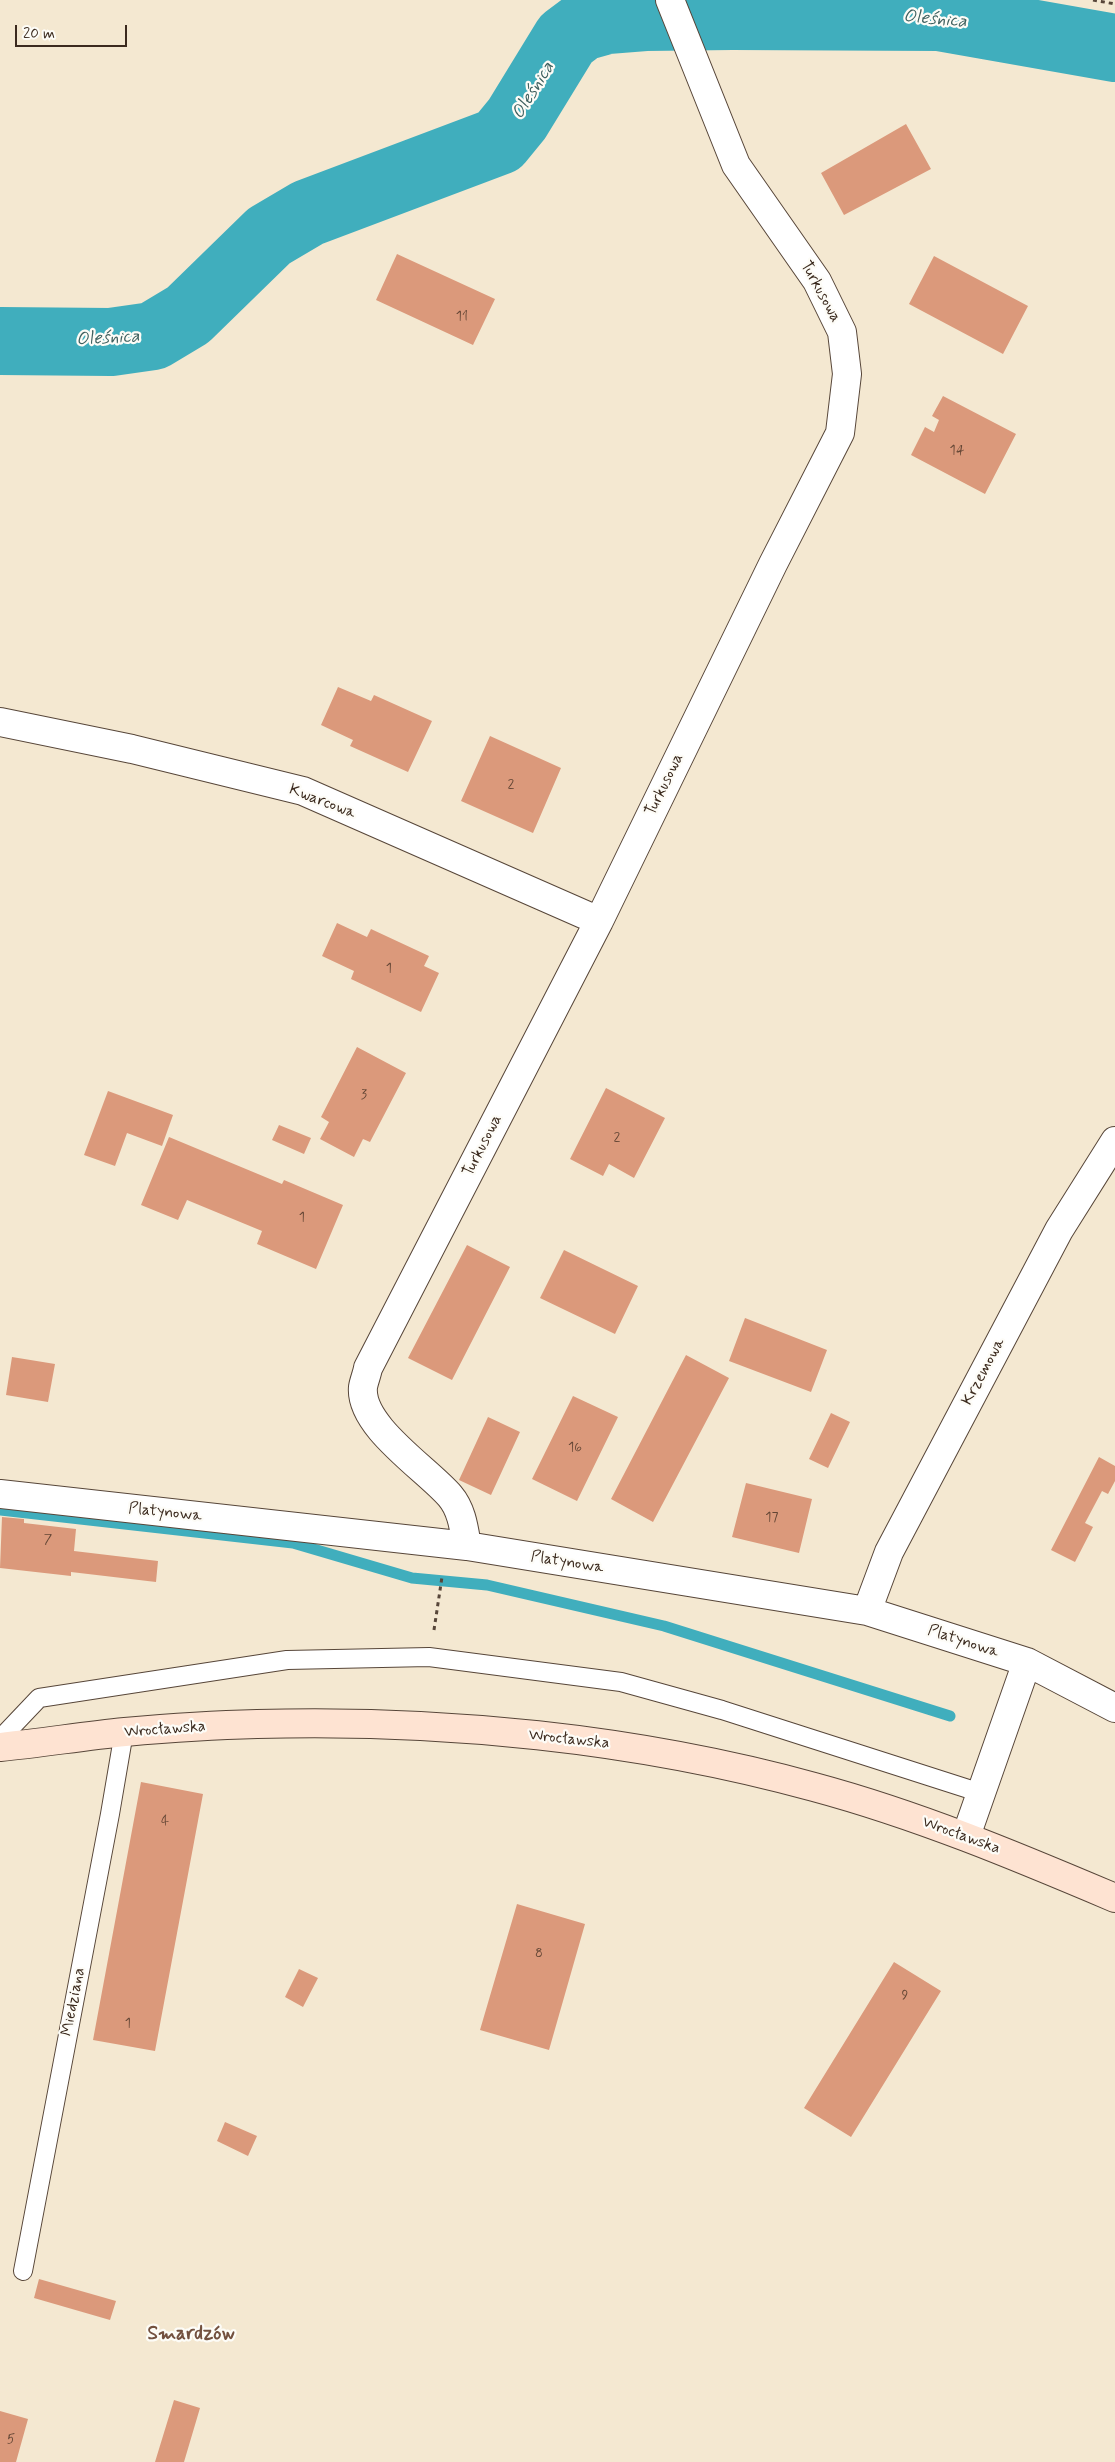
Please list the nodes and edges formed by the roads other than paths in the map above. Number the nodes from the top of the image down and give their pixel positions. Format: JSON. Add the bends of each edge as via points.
{"nodes":[{"id":1,"x":670,"y":0,"type":"edge"},
{"id":2,"x":0,"y":722,"type":"edge"},
{"id":3,"x":599,"y":921,"type":"junction"},
{"id":4,"x":1115,"y":1141,"type":"edge"},
{"id":5,"x":0,"y":1494,"type":"edge"},
{"id":6,"x":467,"y":1546,"type":"junction"},
{"id":7,"x":868,"y":1611,"type":"junction"},
{"id":8,"x":1027,"y":1662,"type":"junction"},
{"id":9,"x":1115,"y":1708,"type":"edge"},
{"id":10,"x":124,"y":1732,"type":"junction"},
{"id":11,"x":0,"y":1739,"type":"edge"},
{"id":12,"x":0,"y":1747,"type":"edge"},
{"id":13,"x":981,"y":1793,"type":"junction"},
{"id":14,"x":966,"y":1836,"type":"junction"},
{"id":15,"x":1115,"y":1898,"type":"edge"},
{"id":16,"x":23,"y":2271,"type":"dead end"}],
"edges":[{"from":1,"to":3,"type":"street","name":"Turkusowa","via":[[736,165],[817,280],[842,332],[847,374],[840,433]]},
{"from":2,"to":3,"type":"street","name":"Kwarcowa","via":[[132,749],[303,792]]},
{"from":3,"to":6,"type":"street","name":"Turkusowa","via":[[368,1368],[363,1388],[368,1409],[380,1429],[451,1497],[463,1519]]},
{"from":4,"to":7,"type":"street","name":"Krzemowa","via":[[1059,1230],[889,1552]]},
{"from":5,"to":6,"type":"street","name":"Platynowa"},
{"from":6,"to":7,"type":"street","name":"Platynowa"},
{"from":7,"to":8,"type":"street","name":"Platynowa"},
{"from":8,"to":9,"type":"street","name":"Platynowa"},
{"from":8,"to":13,"type":"street"},
{"from":10,"to":12,"type":"main road","name":"Wrocławska"},
{"from":10,"to":14,"type":"main road","name":"Wrocławska","via":[[258,1724],[416,1726],[565,1739],[637,1748],[732,1766],[814,1787]]},
{"from":10,"to":16,"type":"lane","name":"Miedziana"},
{"from":11,"to":13,"type":"lane","via":[[39,1698],[287,1660],[429,1657],[620,1682],[722,1710]]},
{"from":13,"to":14,"type":"street"},
{"from":14,"to":15,"type":"main road","name":"Wrocławska"}]}
